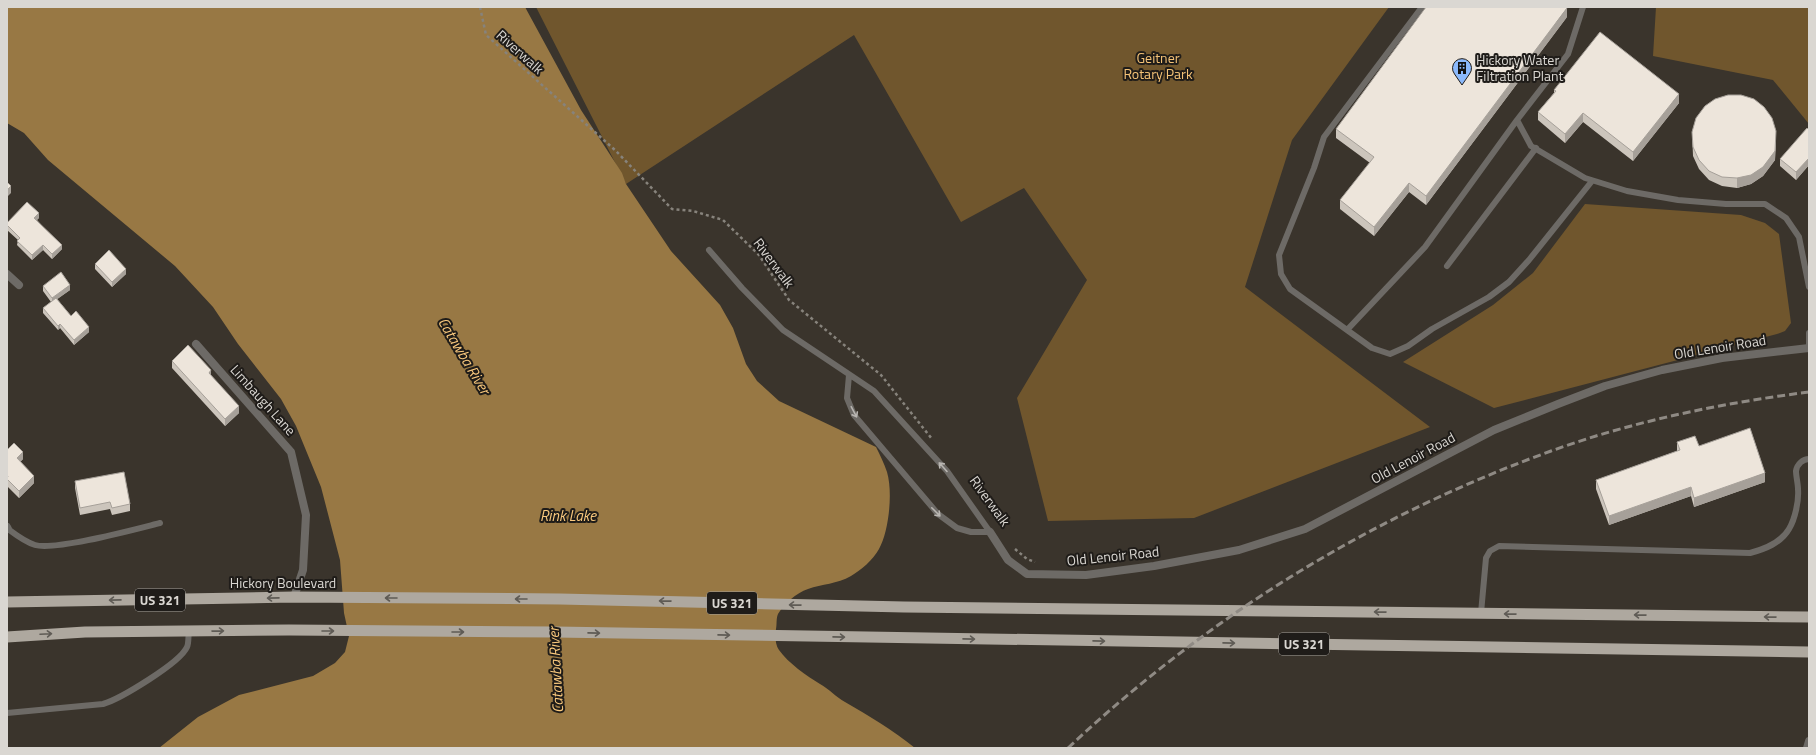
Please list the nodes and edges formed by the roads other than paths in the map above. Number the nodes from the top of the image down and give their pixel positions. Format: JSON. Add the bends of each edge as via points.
{"nodes":[{"id":1,"x":1422,"y":7,"type":"edge"},
{"id":2,"x":1583,"y":7,"type":"edge"},
{"id":3,"x":1517,"y":120,"type":"junction"},
{"id":4,"x":1536,"y":148,"type":"junction"},
{"id":5,"x":1592,"y":181,"type":"junction"},
{"id":6,"x":709,"y":250,"type":"dead end"},
{"id":7,"x":1447,"y":266,"type":"dead end"},
{"id":8,"x":7,"y":274,"type":"edge"},
{"id":9,"x":19,"y":285,"type":"dead end"},
{"id":10,"x":1809,"y":287,"type":"edge"},
{"id":11,"x":1347,"y":330,"type":"junction"},
{"id":12,"x":1809,"y":333,"type":"edge"},
{"id":13,"x":196,"y":344,"type":"dead end"},
{"id":14,"x":1809,"y":348,"type":"edge"},
{"id":15,"x":849,"y":375,"type":"junction"},
{"id":16,"x":1809,"y":459,"type":"edge"},
{"id":17,"x":160,"y":523,"type":"dead end"},
{"id":18,"x":8,"y":528,"type":"edge"},
{"id":19,"x":990,"y":532,"type":"junction"},
{"id":20,"x":294,"y":598,"type":"junction"},
{"id":21,"x":7,"y":602,"type":"edge"},
{"id":22,"x":1481,"y":613,"type":"junction"},
{"id":23,"x":1809,"y":617,"type":"edge"},
{"id":24,"x":189,"y":631,"type":"junction"},
{"id":25,"x":7,"y":636,"type":"edge"},
{"id":26,"x":1809,"y":652,"type":"edge"},
{"id":27,"x":7,"y":712,"type":"edge"},
{"id":28,"x":1809,"y":740,"type":"edge"},
{"id":29,"x":1807,"y":748,"type":"edge"}],
"edges":[{"from":1,"to":11,"type":"lane","via":[[1324,137],[1279,256],[1281,274],[1290,289]]},
{"from":2,"to":3,"type":"lane","via":[[1568,54]]},
{"from":3,"to":4,"type":"lane","via":[[1531,146]]},
{"from":3,"to":11,"type":"lane","via":[[1425,247]]},
{"from":4,"to":5,"type":"lane"},
{"from":4,"to":7,"type":"lane"},
{"from":5,"to":10,"type":"lane","via":[[1627,191],[1678,200],[1765,204],[1786,218],[1799,236]]},
{"from":5,"to":11,"type":"lane","via":[[1529,260],[1509,282],[1489,297],[1432,329],[1408,346],[1390,354],[1372,348]]},
{"from":6,"to":15,"type":"lane","via":[[783,330]]},
{"from":8,"to":9,"type":"street"},
{"from":12,"to":14,"type":"lane"},
{"from":13,"to":20,"type":"street","name":"Limbaugh Lane","via":[[291,452],[306,515],[303,570]]},
{"from":14,"to":19,"type":"street","name":"Old Lenoir Road","via":[[1714,360],[1662,370],[1605,386],[1488,433],[1305,529],[1238,550],[1154,566],[1086,575],[1027,574],[1008,560]]},
{"from":19,"to":15,"type":"lane","one_way":true,"via":[[947,471],[874,391]]},
{"from":15,"to":19,"type":"lane","one_way":true,"via":[[847,398],[854,415],[938,514],[957,528],[971,532]]},
{"from":16,"to":22,"type":"lane","via":[[1799,464],[1796,470],[1798,492],[1789,529],[1765,549],[1750,553],[1499,546],[1490,551],[1486,558]]},
{"from":17,"to":18,"type":"lane","via":[[58,546],[36,546]]},
{"from":20,"to":21,"type":"highway","name":"Hickory Boulevard","number":"US 321","one_way":true},
{"from":22,"to":20,"type":"highway","name":"Hickory Boulevard","number":"US 321","one_way":true,"via":[[904,607],[560,599]]},
{"from":23,"to":22,"type":"highway","number":"US 321","one_way":true},
{"from":25,"to":24,"type":"highway","number":"US 321","one_way":true},
{"from":24,"to":26,"type":"highway","number":"US 321","one_way":true,"via":[[554,632]]},
{"from":24,"to":27,"type":"lane","via":[[187,647],[179,657],[144,683],[111,701],[103,704]]},
{"from":28,"to":29,"type":"street"}]}
